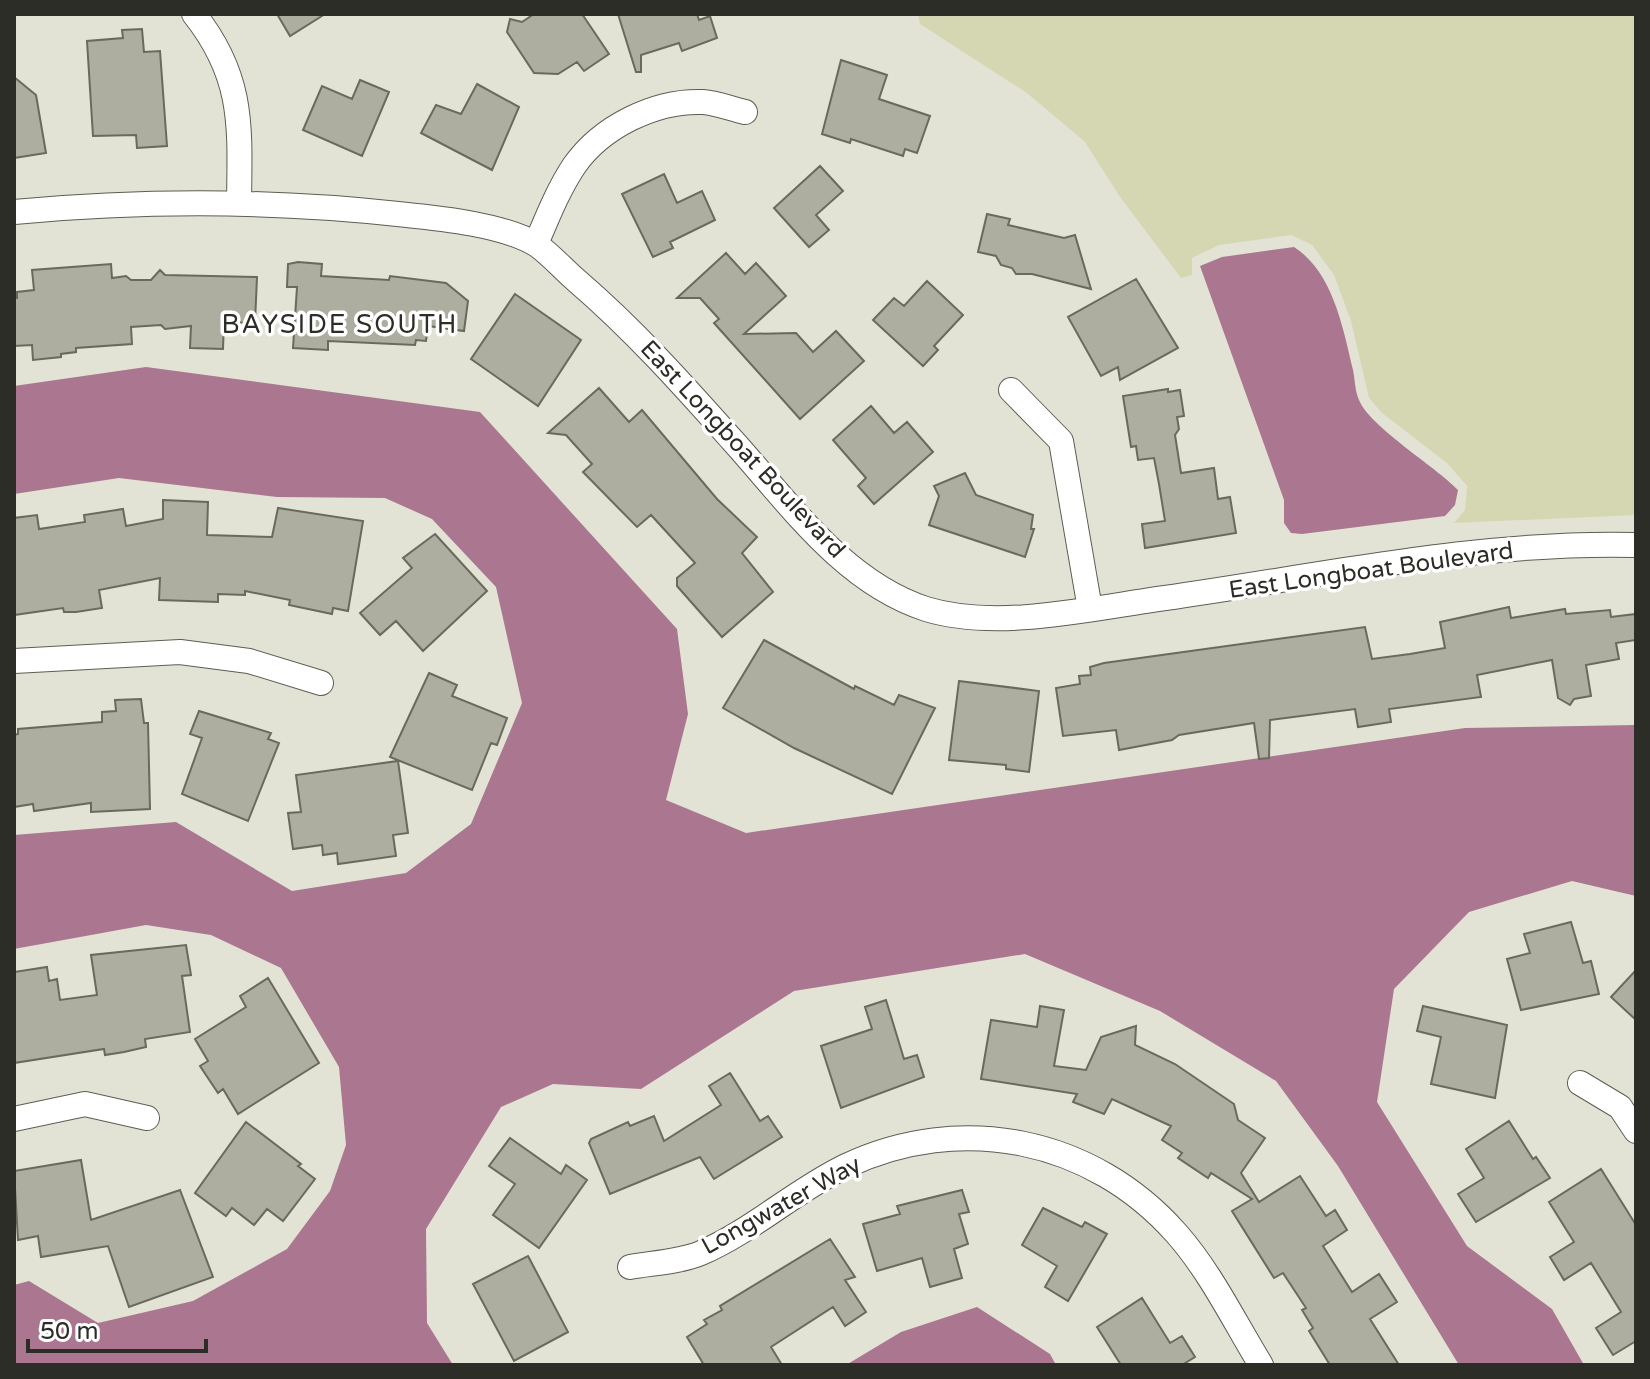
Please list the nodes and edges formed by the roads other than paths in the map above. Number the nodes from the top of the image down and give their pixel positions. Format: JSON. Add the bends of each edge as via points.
{"nodes":[{"id":1,"x":194,"y":14,"type":"edge"},
{"id":2,"x":745,"y":112,"type":"dead end"},
{"id":3,"x":239,"y":202,"type":"junction"},
{"id":4,"x":14,"y":212,"type":"edge"},
{"id":5,"x":536,"y":244,"type":"junction"},
{"id":6,"x":1011,"y":390,"type":"dead end"},
{"id":7,"x":1636,"y":545,"type":"edge"},
{"id":8,"x":1090,"y":609,"type":"junction"},
{"id":9,"x":14,"y":661,"type":"edge"},
{"id":10,"x":321,"y":683,"type":"dead end"},
{"id":11,"x":1580,"y":1083,"type":"dead end"},
{"id":12,"x":147,"y":1118,"type":"dead end"},
{"id":13,"x":14,"y":1119,"type":"edge"},
{"id":14,"x":1636,"y":1131,"type":"edge"},
{"id":15,"x":630,"y":1267,"type":"dead end"},
{"id":16,"x":1261,"y":1365,"type":"edge"}],
"edges":[{"from":1,"to":3,"type":"street","via":[[221,53],[237,98]]},
{"from":2,"to":5,"type":"street","via":[[705,102],[682,103],[631,118],[608,131],[574,166]]},
{"from":3,"to":4,"type":"street","name":"East Longboat Boulevard","via":[[156,201]]},
{"from":3,"to":5,"type":"street","name":"East Longboat Boulevard","via":[[427,217]]},
{"from":5,"to":8,"type":"street","name":"East Longboat Boulevard","via":[[634,330],[829,548],[875,585],[924,608],[973,619]]},
{"from":6,"to":8,"type":"street","via":[[1061,441]]},
{"from":7,"to":8,"type":"street","name":"East Longboat Boulevard","via":[[1471,554]]},
{"from":9,"to":10,"type":"street","via":[[180,652],[249,661]]},
{"from":11,"to":14,"type":"street","via":[[1620,1107]]},
{"from":12,"to":13,"type":"street","via":[[85,1104]]},
{"from":15,"to":16,"type":"street","name":"Longwater Way","via":[[700,1253],[843,1167],[880,1151],[950,1137],[1018,1141],[1084,1163],[1157,1212],[1194,1255]]}]}
